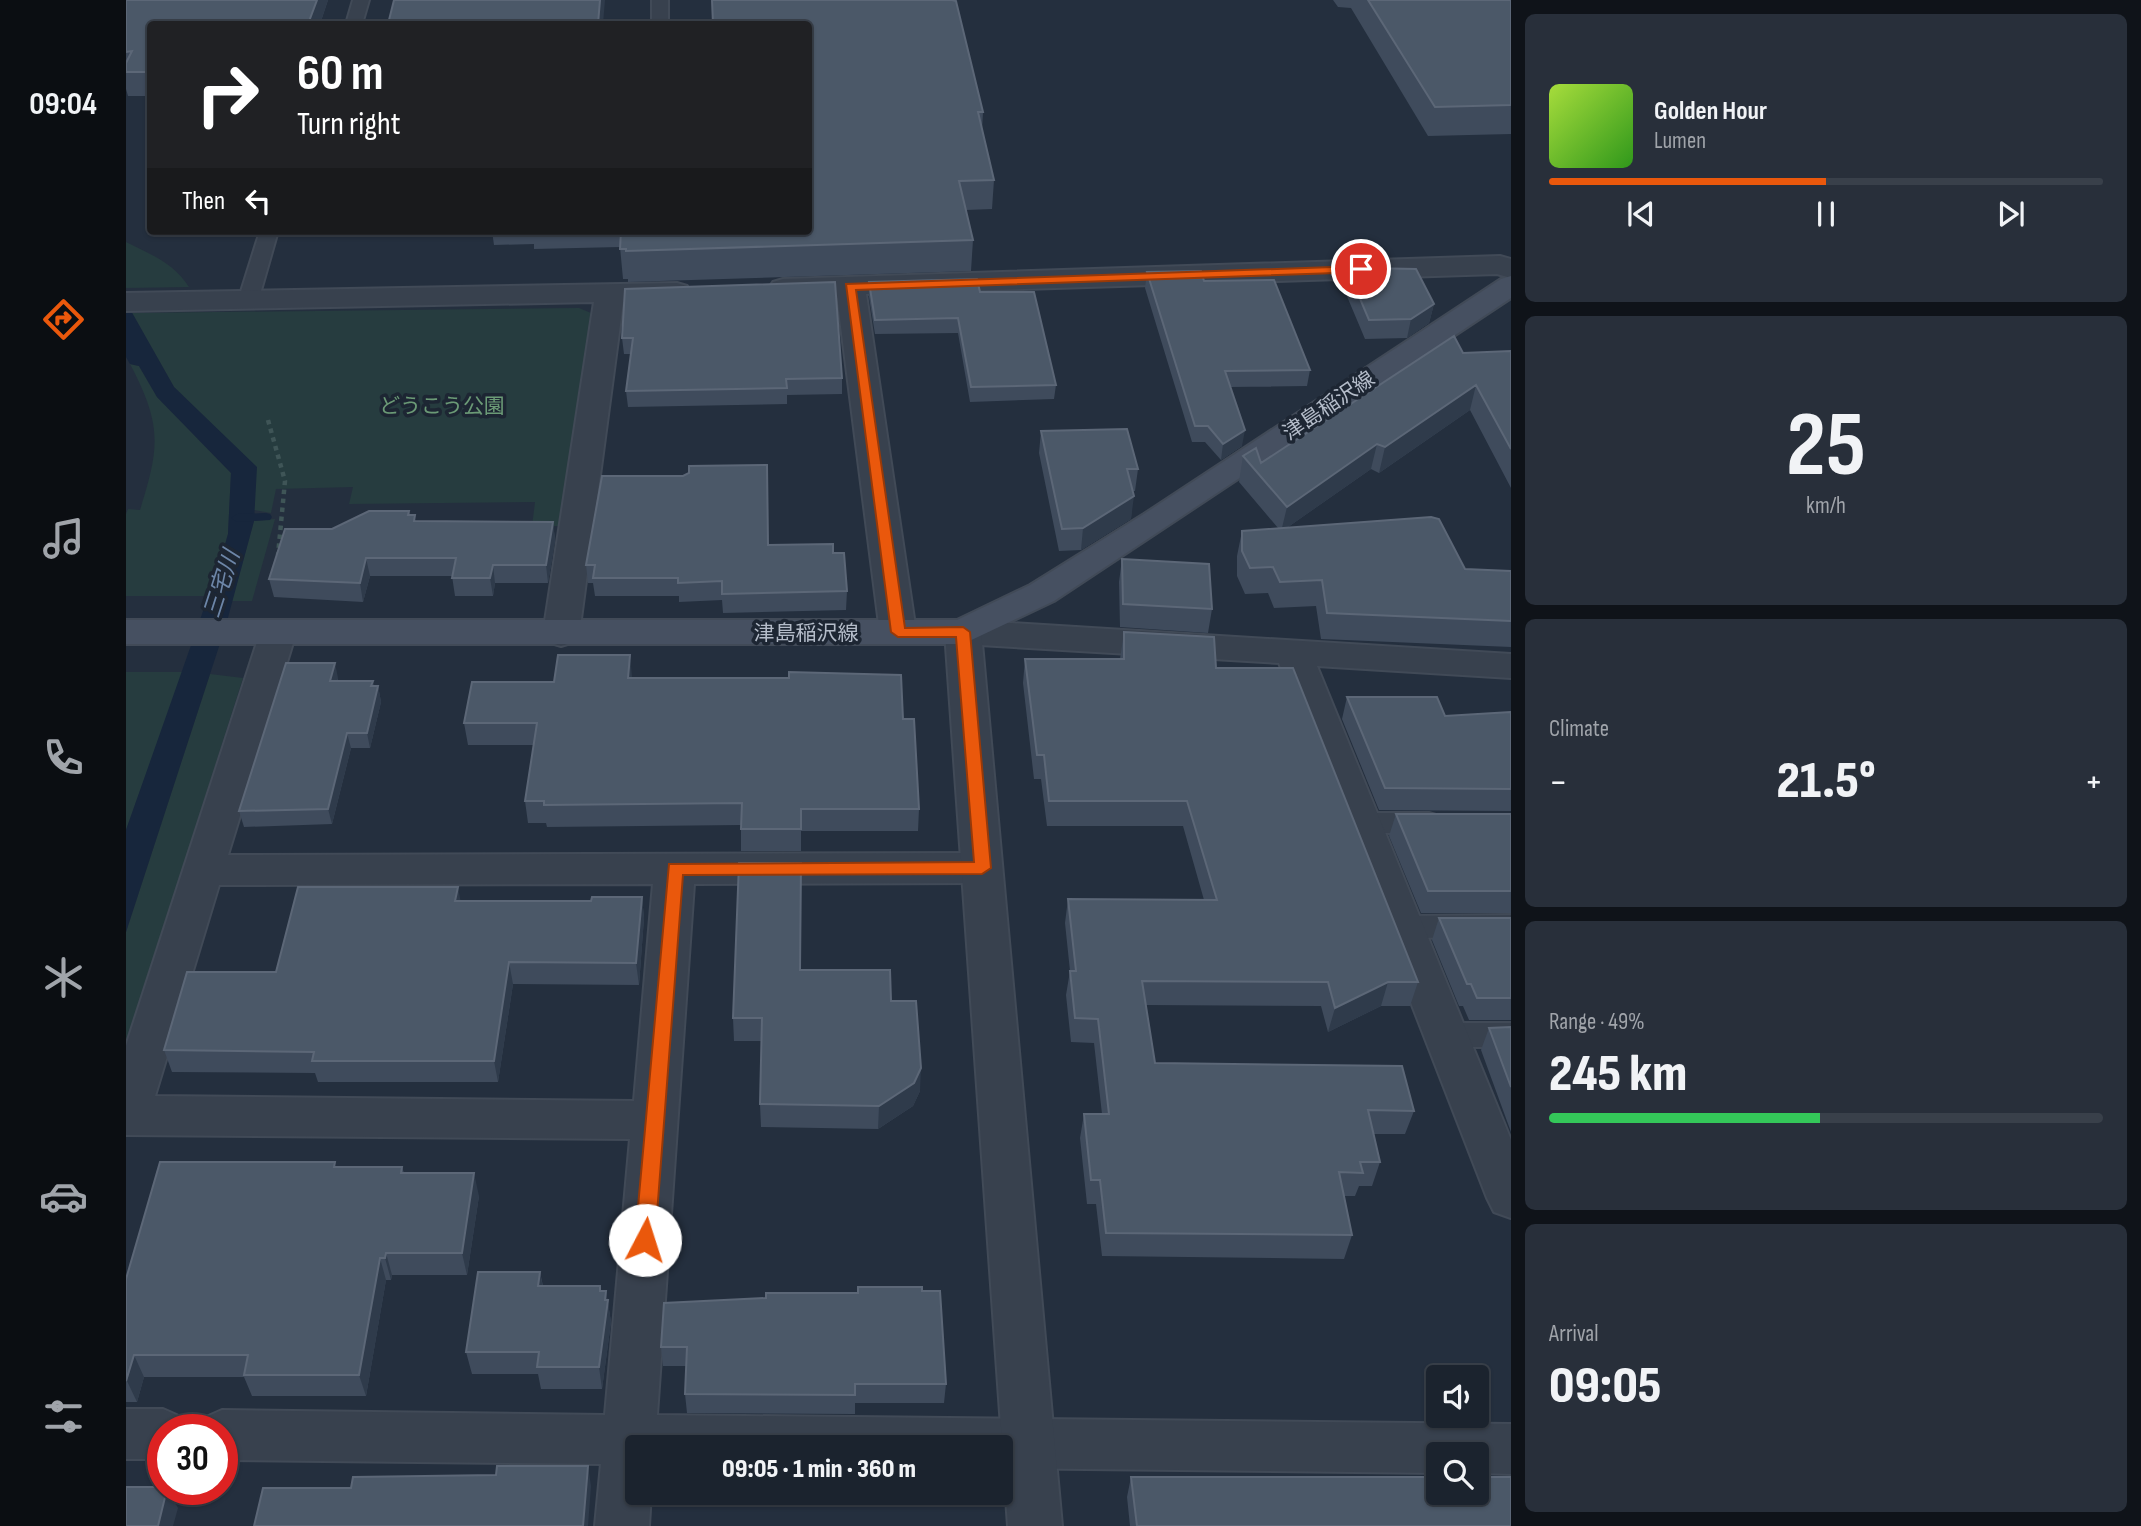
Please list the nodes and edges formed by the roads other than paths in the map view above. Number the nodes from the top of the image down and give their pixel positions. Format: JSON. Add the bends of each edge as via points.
{"nodes":[{"id":1,"x":361,"y":0,"type":"edge"},
{"id":2,"x":660,"y":0,"type":"edge"},
{"id":3,"x":355,"y":21,"type":"edge"},
{"id":4,"x":660,"y":21,"type":"edge"},
{"id":5,"x":268,"y":235,"type":"edge"},
{"id":6,"x":1511,"y":268,"type":"edge"},
{"id":7,"x":1511,"y":285,"type":"edge"},
{"id":8,"x":850,"y":286,"type":"junction"},
{"id":9,"x":757,"y":289,"type":"edge"},
{"id":10,"x":704,"y":291,"type":"edge"},
{"id":11,"x":610,"y":294,"type":"junction"},
{"id":12,"x":248,"y":301,"type":"junction"},
{"id":13,"x":126,"y":302,"type":"edge"},
{"id":14,"x":126,"y":632,"type":"edge"},
{"id":15,"x":898,"y":632,"type":"junction"},
{"id":16,"x":963,"y":632,"type":"junction"},
{"id":17,"x":257,"y":633,"type":"junction"},
{"id":18,"x":561,"y":634,"type":"junction"},
{"id":19,"x":1293,"y":652,"type":"junction"},
{"id":20,"x":1511,"y":666,"type":"edge"},
{"id":21,"x":1361,"y":823,"type":"junction"},
{"id":22,"x":1457,"y":823,"type":"edge"},
{"id":23,"x":982,"y":868,"type":"junction"},
{"id":24,"x":675,"y":869,"type":"junction"},
{"id":25,"x":203,"y":870,"type":"junction"},
{"id":26,"x":1511,"y":926,"type":"edge"},
{"id":27,"x":1403,"y":927,"type":"junction"},
{"id":28,"x":1446,"y":1035,"type":"junction"},
{"id":29,"x":1511,"y":1035,"type":"edge"},
{"id":30,"x":126,"y":1115,"type":"edge"},
{"id":31,"x":655,"y":1120,"type":"junction"},
{"id":32,"x":1506,"y":1173,"type":"edge"},
{"id":33,"x":126,"y":1434,"type":"edge"},
{"id":34,"x":147,"y":1434,"type":"edge"},
{"id":35,"x":238,"y":1435,"type":"edge"},
{"id":36,"x":631,"y":1435,"type":"edge"},
{"id":37,"x":625,"y":1442,"type":"edge"},
{"id":38,"x":1013,"y":1442,"type":"edge"},
{"id":39,"x":1029,"y":1442,"type":"junction"},
{"id":40,"x":1511,"y":1449,"type":"edge"},
{"id":41,"x":625,"y":1494,"type":"edge"},
{"id":42,"x":622,"y":1526,"type":"edge"},
{"id":43,"x":1035,"y":1526,"type":"edge"}],
"edges":[{"from":1,"to":3,"type":"lane"},
{"from":2,"to":4,"type":"lane"},
{"from":5,"to":12,"type":"lane"},
{"from":6,"to":8,"type":"street","via":[[1486,265]]},
{"from":7,"to":16,"type":"main road","name":"津島稲沢線","via":[[1111,550],[1042,593]]},
{"from":8,"to":9,"type":"street"},
{"from":8,"to":15,"type":"street"},
{"from":10,"to":11,"type":"street"},
{"from":11,"to":12,"type":"street"},
{"from":11,"to":18,"type":"street"},
{"from":12,"to":13,"type":"street"},
{"from":14,"to":17,"type":"main road","name":"津島稲沢線"},
{"from":15,"to":16,"type":"main road","name":"津島稲沢線"},
{"from":15,"to":18,"type":"main road","name":"津島稲沢線"},
{"from":16,"to":19,"type":"street"},
{"from":16,"to":23,"type":"street"},
{"from":17,"to":18,"type":"main road","name":"津島稲沢線"},
{"from":17,"to":25,"type":"street"},
{"from":19,"to":20,"type":"street"},
{"from":19,"to":21,"type":"street"},
{"from":21,"to":22,"type":"lane"},
{"from":21,"to":27,"type":"street"},
{"from":23,"to":24,"type":"street"},
{"from":23,"to":39,"type":"street"},
{"from":24,"to":25,"type":"street"},
{"from":24,"to":31,"type":"street"},
{"from":25,"to":30,"type":"street"},
{"from":26,"to":27,"type":"lane"},
{"from":27,"to":28,"type":"street"},
{"from":28,"to":29,"type":"lane"},
{"from":28,"to":32,"type":"street"},
{"from":30,"to":31,"type":"street"},
{"from":31,"to":36,"type":"street"},
{"from":33,"to":34,"type":"street"},
{"from":35,"to":37,"type":"street"},
{"from":38,"to":39,"type":"street"},
{"from":39,"to":40,"type":"street"},
{"from":39,"to":43,"type":"street"},
{"from":41,"to":42,"type":"street"}]}
